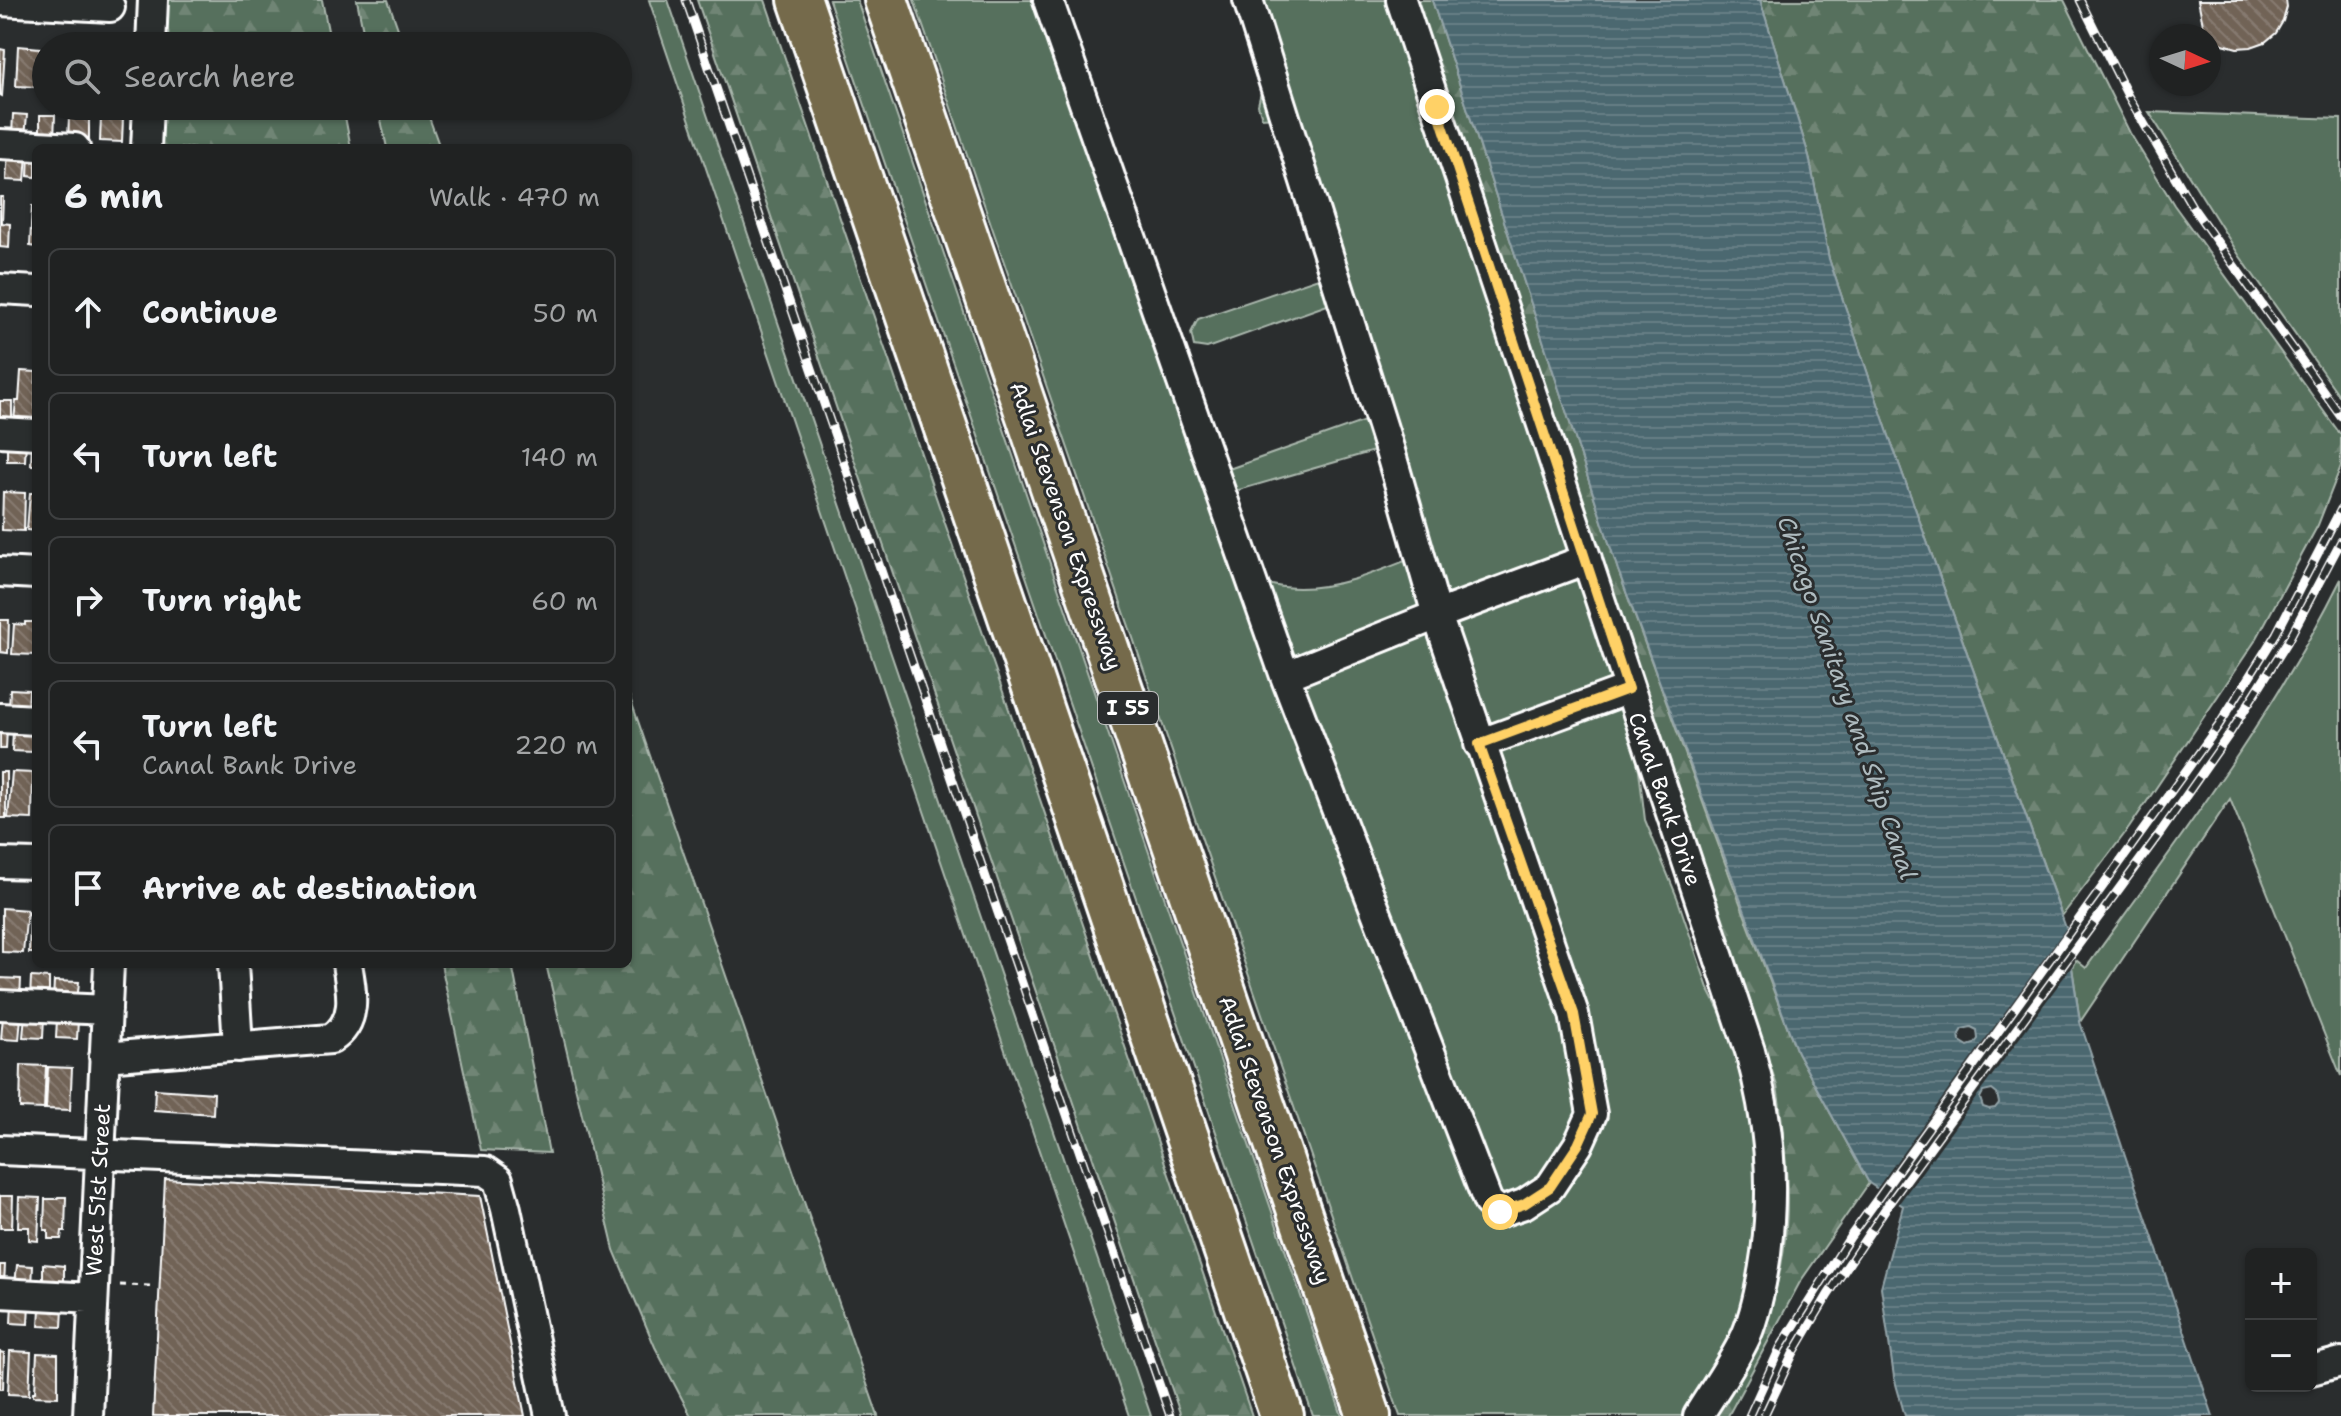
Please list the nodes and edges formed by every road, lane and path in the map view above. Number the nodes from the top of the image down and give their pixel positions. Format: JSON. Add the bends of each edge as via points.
{"nodes":[{"id":1,"x":153,"y":0,"type":"edge"},
{"id":2,"x":800,"y":0,"type":"edge"},
{"id":3,"x":886,"y":0,"type":"edge"},
{"id":4,"x":1048,"y":0,"type":"edge"},
{"id":5,"x":1248,"y":0,"type":"edge"},
{"id":6,"x":1401,"y":0,"type":"edge"},
{"id":7,"x":0,"y":1,"type":"edge"},
{"id":8,"x":110,"y":7,"type":"dead end"},
{"id":9,"x":152,"y":32,"type":"edge"},
{"id":10,"x":147,"y":120,"type":"edge"},
{"id":11,"x":0,"y":144,"type":"edge"},
{"id":12,"x":146,"y":144,"type":"edge"},
{"id":13,"x":32,"y":146,"type":"edge"},
{"id":14,"x":0,"y":289,"type":"edge"},
{"id":15,"x":32,"y":291,"type":"edge"},
{"id":16,"x":0,"y":432,"type":"edge"},
{"id":17,"x":32,"y":434,"type":"edge"},
{"id":18,"x":1587,"y":559,"type":"junction"},
{"id":19,"x":0,"y":572,"type":"edge"},
{"id":20,"x":32,"y":574,"type":"edge"},
{"id":21,"x":1437,"y":615,"type":"junction"},
{"id":22,"x":1285,"y":676,"type":"junction"},
{"id":23,"x":1628,"y":689,"type":"junction"},
{"id":24,"x":0,"y":718,"type":"edge"},
{"id":25,"x":32,"y":720,"type":"edge"},
{"id":26,"x":1479,"y":744,"type":"junction"},
{"id":27,"x":0,"y":863,"type":"edge"},
{"id":28,"x":32,"y":864,"type":"edge"},
{"id":29,"x":109,"y":968,"type":"edge"},
{"id":30,"x":233,"y":968,"type":"edge"},
{"id":31,"x":348,"y":968,"type":"edge"},
{"id":32,"x":0,"y":1005,"type":"edge"},
{"id":33,"x":107,"y":1010,"type":"junction"},
{"id":34,"x":238,"y":1047,"type":"junction"},
{"id":35,"x":104,"y":1057,"type":"junction"},
{"id":36,"x":0,"y":1150,"type":"edge"},
{"id":37,"x":100,"y":1155,"type":"junction"},
{"id":38,"x":120,"y":1285,"type":"dead end"},
{"id":39,"x":154,"y":1286,"type":"dead end"},
{"id":40,"x":0,"y":1293,"type":"edge"},
{"id":41,"x":93,"y":1298,"type":"junction"},
{"id":42,"x":2341,"y":1362,"type":"edge"},
{"id":43,"x":2317,"y":1368,"type":"edge"},
{"id":44,"x":88,"y":1416,"type":"edge"},
{"id":45,"x":550,"y":1416,"type":"edge"},
{"id":46,"x":1282,"y":1416,"type":"edge"},
{"id":47,"x":1369,"y":1416,"type":"edge"},
{"id":48,"x":1698,"y":1416,"type":"edge"}],
"edges":[{"from":1,"to":9,"type":"street"},
{"from":2,"to":46,"type":"highway"},
{"from":3,"to":47,"type":"highway","name":"Adlai Stevenson Expressway","number":"I 55"},
{"from":4,"to":22,"type":"street"},
{"from":5,"to":21,"type":"street"},
{"from":6,"to":18,"type":"street","name":"Canal Bank Drive"},
{"from":7,"to":8,"type":"street"},
{"from":10,"to":12,"type":"street"},
{"from":11,"to":13,"type":"street"},
{"from":14,"to":15,"type":"street"},
{"from":16,"to":17,"type":"street"},
{"from":18,"to":21,"type":"street"},
{"from":18,"to":23,"type":"street","name":"Canal Bank Drive"},
{"from":19,"to":20,"type":"street"},
{"from":21,"to":22,"type":"street"},
{"from":21,"to":26,"type":"street"},
{"from":22,"to":26,"type":"street","via":[[1488,1202],[1500,1212],[1550,1187],[1592,1114],[1574,1014]]},
{"from":23,"to":26,"type":"street"},
{"from":23,"to":48,"type":"street","name":"Canal Bank Drive","via":[[1750,1051],[1769,1140],[1769,1222],[1757,1306],[1746,1336]]},
{"from":24,"to":25,"type":"street"},
{"from":27,"to":28,"type":"street"},
{"from":29,"to":33,"type":"street","name":"West 51st Street"},
{"from":30,"to":34,"type":"street"},
{"from":31,"to":34,"type":"street","via":[[353,998],[339,1034]]},
{"from":32,"to":33,"type":"street"},
{"from":33,"to":35,"type":"street","name":"West 51st Street"},
{"from":34,"to":35,"type":"street"},
{"from":35,"to":37,"type":"street","name":"West 51st Street"},
{"from":36,"to":37,"type":"street"},
{"from":37,"to":41,"type":"street","name":"West 51st Street"},
{"from":37,"to":45,"type":"street","via":[[485,1171],[498,1180],[506,1209]]},
{"from":38,"to":39,"type":"path"},
{"from":40,"to":41,"type":"street"},
{"from":41,"to":44,"type":"street","name":"West 51st Street"},
{"from":42,"to":43,"type":"street"}]}
